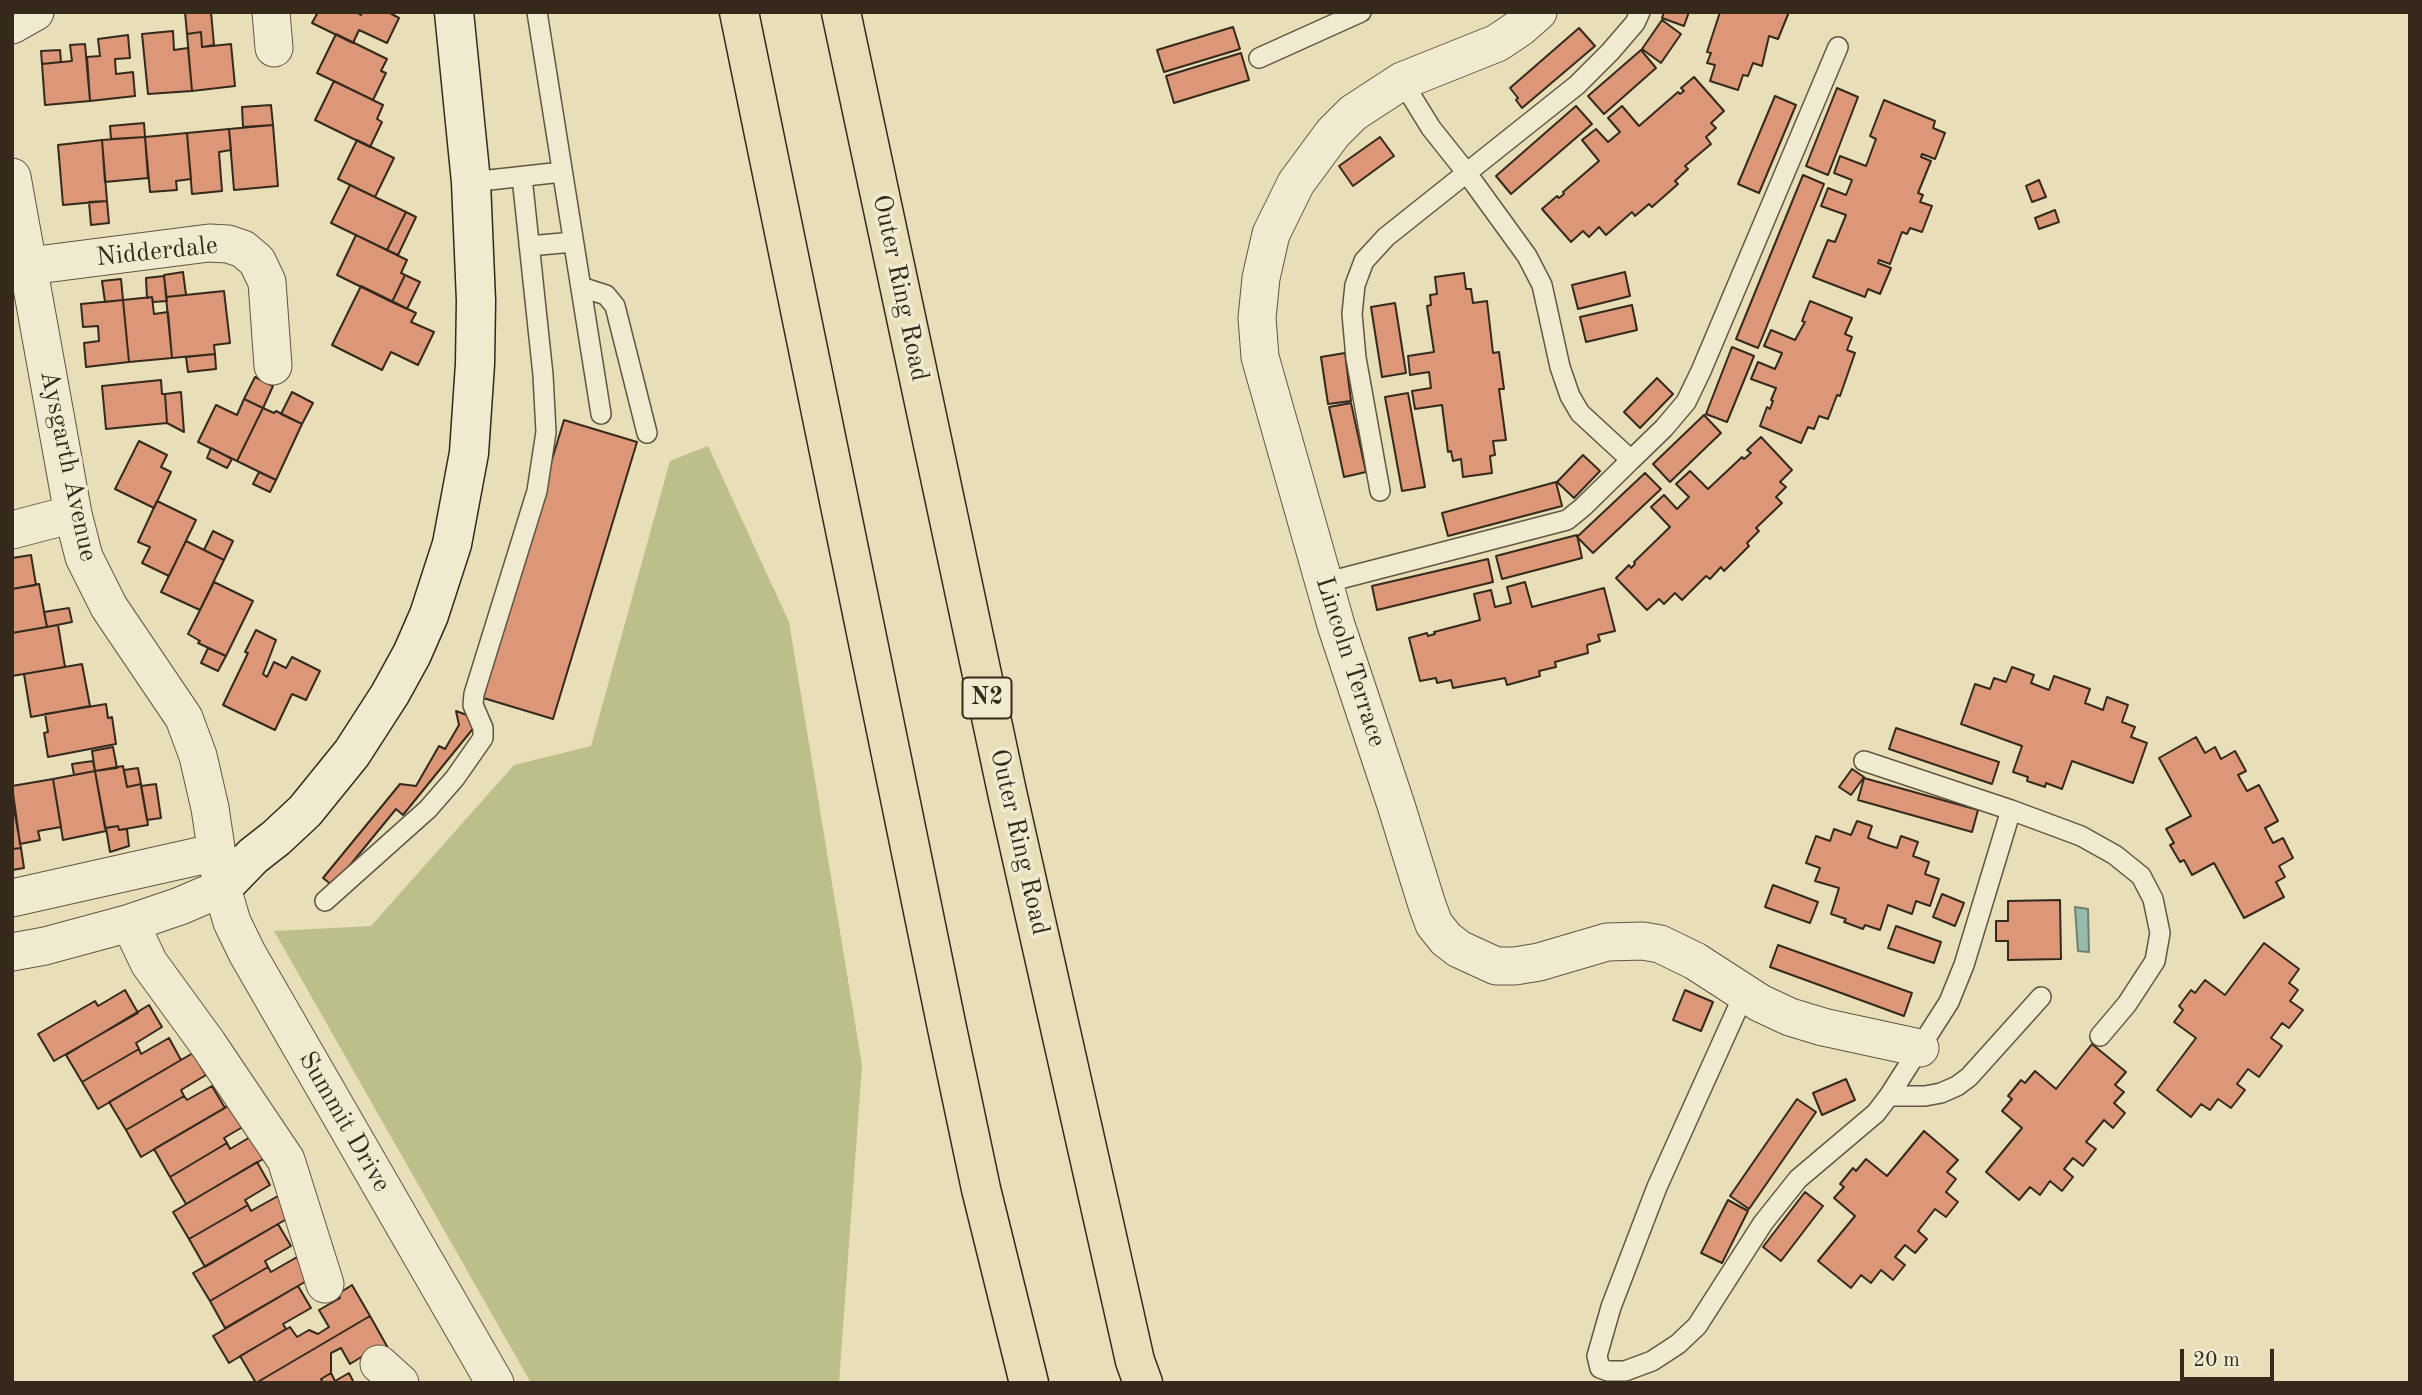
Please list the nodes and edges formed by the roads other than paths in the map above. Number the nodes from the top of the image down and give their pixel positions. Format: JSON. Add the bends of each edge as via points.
{"nodes":[{"id":1,"x":35,"y":12,"type":"edge"},
{"id":2,"x":271,"y":12,"type":"edge"},
{"id":3,"x":454,"y":12,"type":"edge"},
{"id":4,"x":537,"y":12,"type":"edge"},
{"id":5,"x":738,"y":12,"type":"edge"},
{"id":6,"x":841,"y":12,"type":"edge"},
{"id":7,"x":1362,"y":12,"type":"edge"},
{"id":8,"x":1538,"y":12,"type":"edge"},
{"id":9,"x":1640,"y":12,"type":"edge"},
{"id":10,"x":12,"y":25,"type":"edge"},
{"id":11,"x":1838,"y":47,"type":"dead end"},
{"id":12,"x":274,"y":48,"type":"dead end"},
{"id":13,"x":1259,"y":58,"type":"dead end"},
{"id":14,"x":1402,"y":81,"type":"junction"},
{"id":15,"x":562,"y":172,"type":"junction"},
{"id":16,"x":1466,"y":172,"type":"junction"},
{"id":17,"x":12,"y":177,"type":"edge"},
{"id":18,"x":522,"y":177,"type":"junction"},
{"id":19,"x":471,"y":182,"type":"junction"},
{"id":20,"x":573,"y":242,"type":"junction"},
{"id":21,"x":530,"y":246,"type":"junction"},
{"id":22,"x":20,"y":267,"type":"edge"},
{"id":23,"x":580,"y":287,"type":"junction"},
{"id":24,"x":273,"y":366,"type":"dead end"},
{"id":25,"x":601,"y":414,"type":"dead end"},
{"id":26,"x":648,"y":433,"type":"dead end"},
{"id":27,"x":1631,"y":460,"type":"junction"},
{"id":28,"x":1380,"y":491,"type":"dead end"},
{"id":29,"x":73,"y":513,"type":"junction"},
{"id":30,"x":12,"y":530,"type":"edge"},
{"id":31,"x":1324,"y":583,"type":"junction"},
{"id":32,"x":1864,"y":761,"type":"dead end"},
{"id":33,"x":2011,"y":810,"type":"junction"},
{"id":34,"x":231,"y":865,"type":"junction"},
{"id":35,"x":12,"y":898,"type":"edge"},
{"id":36,"x":326,"y":901,"type":"dead end"},
{"id":37,"x":130,"y":923,"type":"junction"},
{"id":38,"x":12,"y":952,"type":"edge"},
{"id":39,"x":1744,"y":993,"type":"junction"},
{"id":40,"x":2041,"y":997,"type":"dead end"},
{"id":41,"x":2100,"y":1036,"type":"dead end"},
{"id":42,"x":1920,"y":1048,"type":"junction"},
{"id":43,"x":1889,"y":1096,"type":"junction"},
{"id":44,"x":325,"y":1284,"type":"dead end"},
{"id":45,"x":495,"y":1383,"type":"edge"},
{"id":46,"x":1029,"y":1383,"type":"edge"},
{"id":47,"x":1143,"y":1383,"type":"edge"}],
"edges":[{"from":1,"to":10,"type":"street"},
{"from":2,"to":12,"type":"street"},
{"from":3,"to":19,"type":"main road"},
{"from":4,"to":15,"type":"lane"},
{"from":5,"to":46,"type":"highway","via":[[949,1041]]},
{"from":6,"to":47,"type":"highway","name":"Outer Ring Road","number":"N2","via":[[1007,792]]},
{"from":7,"to":13,"type":"lane"},
{"from":8,"to":14,"type":"street","name":"Lincoln Terrace","via":[[1497,43]]},
{"from":9,"to":16,"type":"lane","via":[[1577,85]]},
{"from":11,"to":27,"type":"lane","via":[[1686,402]]},
{"from":14,"to":16,"type":"lane"},
{"from":14,"to":31,"type":"street","name":"Lincoln Terrace","via":[[1353,113],[1314,156],[1280,213],[1262,266],[1257,318],[1261,357]]},
{"from":15,"to":18,"type":"lane"},
{"from":15,"to":20,"type":"lane"},
{"from":16,"to":27,"type":"lane","via":[[1528,256],[1542,285],[1570,396],[1580,413]]},
{"from":16,"to":28,"type":"lane","via":[[1386,237],[1364,261],[1355,285],[1356,358]]},
{"from":17,"to":22,"type":"street","name":"Aysgarth Avenue"},
{"from":18,"to":19,"type":"lane"},
{"from":18,"to":21,"type":"lane"},
{"from":19,"to":34,"type":"main road","via":[[476,301],[469,453],[452,544],[429,615],[390,694],[352,753],[305,811],[276,838]]},
{"from":20,"to":21,"type":"lane"},
{"from":20,"to":23,"type":"lane"},
{"from":21,"to":36,"type":"lane","via":[[546,432],[537,491],[474,694],[482,738],[428,809]]},
{"from":22,"to":24,"type":"street","name":"Nidderdale","via":[[209,243],[243,249],[257,261],[267,282]]},
{"from":22,"to":29,"type":"street","name":"Aysgarth Avenue"},
{"from":23,"to":25,"type":"lane"},
{"from":23,"to":26,"type":"lane","via":[[607,295],[615,306]]},
{"from":27,"to":31,"type":"lane","via":[[1567,520]]},
{"from":29,"to":30,"type":"street"},
{"from":29,"to":34,"type":"street","name":"Aysgarth Avenue","via":[[96,584],[184,718]]},
{"from":31,"to":39,"type":"street","name":"Lincoln Terrace","via":[[1427,905],[1446,939],[1496,966],[1539,962],[1607,942],[1660,944]]},
{"from":32,"to":33,"type":"lane"},
{"from":33,"to":41,"type":"lane","via":[[2081,836],[2115,855],[2141,876],[2153,898],[2160,933],[2155,961]]},
{"from":33,"to":42,"type":"lane","via":[[1964,965],[1949,1002]]},
{"from":34,"to":35,"type":"street"},
{"from":34,"to":37,"type":"street","via":[[180,906]]},
{"from":34,"to":45,"type":"street","name":"Summit Drive","via":[[232,922],[247,953]]},
{"from":37,"to":38,"type":"street"},
{"from":37,"to":44,"type":"street","via":[[149,962],[286,1160]]},
{"from":39,"to":42,"type":"street","name":"Lincoln Terrace","via":[[1790,1017]]},
{"from":39,"to":43,"type":"lane","via":[[1657,1187],[1611,1307],[1597,1356],[1600,1368],[1625,1371],[1678,1344],[1697,1326],[1763,1223],[1798,1179]]},
{"from":40,"to":43,"type":"lane","via":[[1957,1086],[1925,1096]]},
{"from":42,"to":43,"type":"lane"}]}
